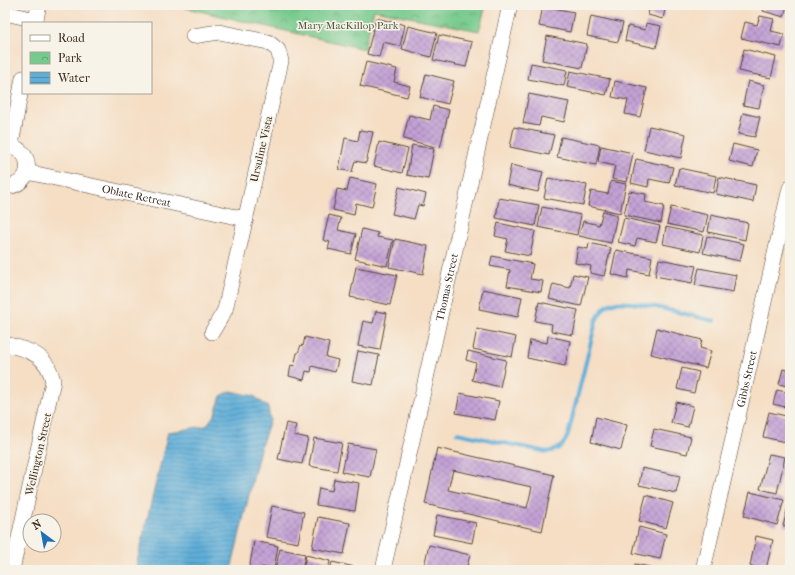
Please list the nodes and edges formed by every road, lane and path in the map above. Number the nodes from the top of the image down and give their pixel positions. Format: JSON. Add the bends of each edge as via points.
{"nodes":[{"id":1,"x":510,"y":5,"type":"edge"},
{"id":2,"x":5,"y":13,"type":"edge"},
{"id":3,"x":36,"y":16,"type":"edge"},
{"id":4,"x":193,"y":36,"type":"dead end"},
{"id":5,"x":22,"y":82,"type":"edge"},
{"id":6,"x":8,"y":145,"type":"edge"},
{"id":7,"x":27,"y":172,"type":"junction"},
{"id":8,"x":790,"y":188,"type":"edge"},
{"id":9,"x":7,"y":189,"type":"edge"},
{"id":10,"x":246,"y":219,"type":"junction"},
{"id":11,"x":212,"y":332,"type":"dead end"},
{"id":12,"x":5,"y":344,"type":"edge"},
{"id":13,"x":12,"y":570,"type":"edge"},
{"id":14,"x":383,"y":570,"type":"edge"},
{"id":15,"x":703,"y":570,"type":"edge"}],
"edges":[{"from":1,"to":14,"type":"street","name":"Thomas Street"},
{"from":2,"to":3,"type":"street"},
{"from":4,"to":10,"type":"street","name":"Ursuline Vista","via":[[219,32],[268,42],[278,50],[281,61]]},
{"from":5,"to":6,"type":"street"},
{"from":6,"to":7,"type":"street","via":[[21,150],[28,166]]},
{"from":7,"to":9,"type":"street","via":[[21,181]]},
{"from":7,"to":10,"type":"street","name":"Oblate Retreat"},
{"from":8,"to":15,"type":"street","name":"Gibbs Street"},
{"from":10,"to":11,"type":"street","name":"Ursuline Vista","via":[[225,310]]},
{"from":12,"to":13,"type":"street","name":"Wellington Street","via":[[35,353],[45,362],[53,381]]}]}
